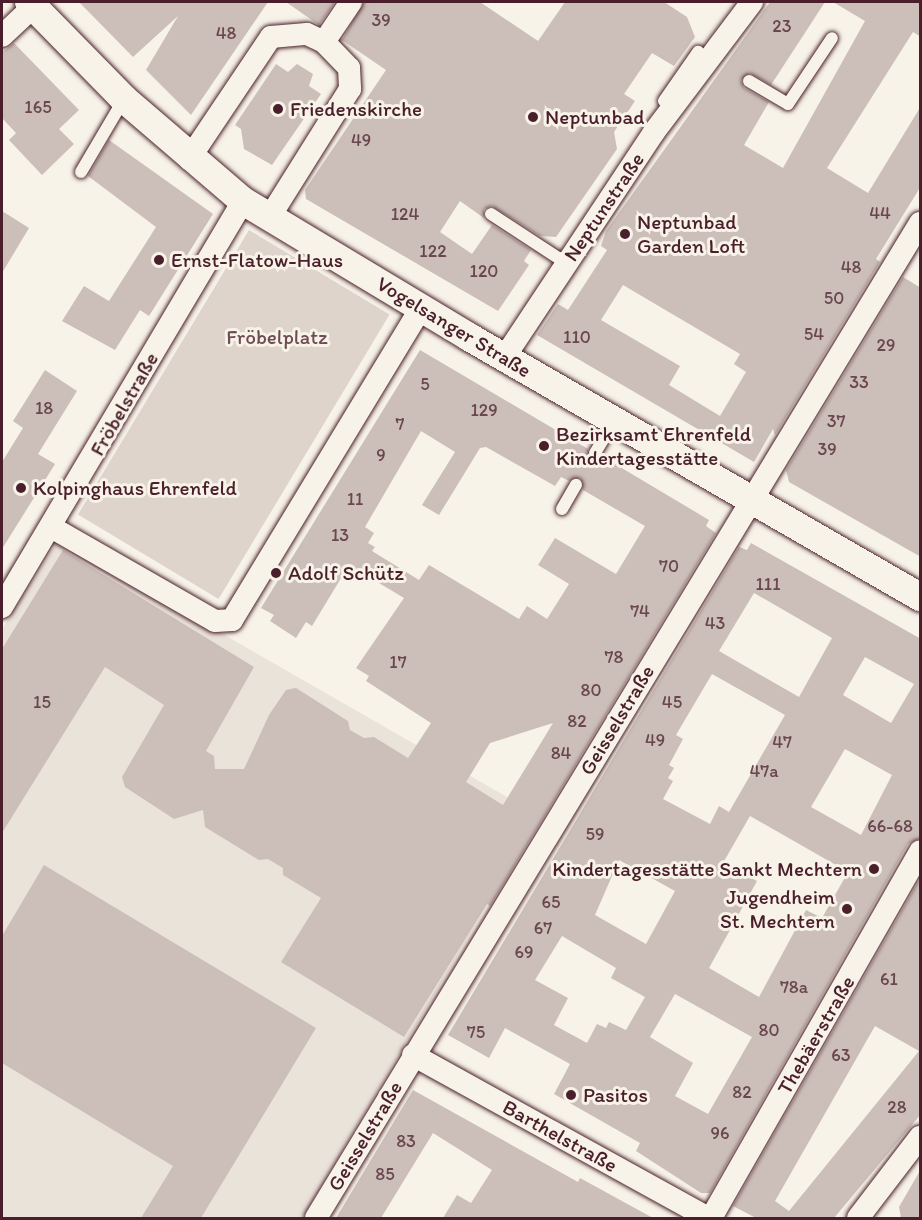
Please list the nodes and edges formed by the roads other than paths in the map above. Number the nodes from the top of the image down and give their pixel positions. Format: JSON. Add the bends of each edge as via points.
{"nodes":[{"id":1,"x":351,"y":2,"type":"edge"},
{"id":2,"x":750,"y":2,"type":"edge"},
{"id":3,"x":32,"y":4,"type":"edge"},
{"id":4,"x":2,"y":36,"type":"edge"},
{"id":5,"x":832,"y":38,"type":"dead end"},
{"id":6,"x":324,"y":42,"type":"junction"},
{"id":7,"x":749,"y":81,"type":"dead end"},
{"id":8,"x":124,"y":99,"type":"junction"},
{"id":9,"x":189,"y":159,"type":"junction"},
{"id":10,"x":81,"y":172,"type":"dead end"},
{"id":11,"x":243,"y":201,"type":"junction"},
{"id":12,"x":491,"y":214,"type":"dead end"},
{"id":13,"x":269,"y":218,"type":"junction"},
{"id":14,"x":921,"y":223,"type":"edge"},
{"id":15,"x":566,"y":263,"type":"junction"},
{"id":16,"x":421,"y":308,"type":"junction"},
{"id":17,"x":504,"y":358,"type":"junction"},
{"id":18,"x":614,"y":421,"type":"junction"},
{"id":19,"x":595,"y":453,"type":"dead end"},
{"id":20,"x":576,"y":485,"type":"dead end"},
{"id":21,"x":752,"y":499,"type":"junction"},
{"id":22,"x":562,"y":509,"type":"dead end"},
{"id":23,"x":51,"y":527,"type":"junction"},
{"id":24,"x":921,"y":597,"type":"edge"},
{"id":25,"x":2,"y":607,"type":"edge"},
{"id":26,"x":921,"y":850,"type":"edge"},
{"id":27,"x":413,"y":1054,"type":"junction"},
{"id":28,"x":920,"y":1137,"type":"edge"},
{"id":29,"x":316,"y":1218,"type":"edge"},
{"id":30,"x":710,"y":1218,"type":"edge"},
{"id":31,"x":858,"y":1218,"type":"edge"}],
"edges":[{"from":1,"to":6,"type":"street"},
{"from":2,"to":15,"type":"street","name":"Neptunstraße","via":[[654,132]]},
{"from":3,"to":4,"type":"street"},
{"from":3,"to":8,"type":"street","name":"Vogelsanger Straße"},
{"from":5,"to":7,"type":"lane","via":[[788,104]]},
{"from":6,"to":9,"type":"street","via":[[307,34],[271,37]]},
{"from":6,"to":13,"type":"street","via":[[349,68],[350,88]]},
{"from":8,"to":9,"type":"street","name":"Vogelsanger Straße"},
{"from":8,"to":10,"type":"lane"},
{"from":9,"to":11,"type":"street","name":"Vogelsanger Straße"},
{"from":11,"to":13,"type":"street","name":"Vogelsanger Straße"},
{"from":11,"to":23,"type":"street","name":"Fröbelstraße"},
{"from":12,"to":15,"type":"lane"},
{"from":13,"to":16,"type":"street","name":"Vogelsanger Straße"},
{"from":14,"to":21,"type":"street","name":"Geisselstraße"},
{"from":15,"to":17,"type":"street","name":"Neptunstraße"},
{"from":16,"to":17,"type":"street","name":"Vogelsanger Straße"},
{"from":16,"to":23,"type":"street","via":[[232,620],[216,621]]},
{"from":17,"to":18,"type":"street","name":"Vogelsanger Straße"},
{"from":18,"to":19,"type":"lane"},
{"from":18,"to":21,"type":"street","name":"Vogelsanger Straße"},
{"from":20,"to":22,"type":"lane"},
{"from":21,"to":24,"type":"street","name":"Vogelsanger Straße"},
{"from":21,"to":27,"type":"street","name":"Geisselstraße"},
{"from":23,"to":25,"type":"street","name":"Fröbelstraße"},
{"from":26,"to":30,"type":"street","name":"Thebäerstraße"},
{"from":27,"to":29,"type":"street","name":"Geisselstraße"},
{"from":27,"to":30,"type":"street","name":"Barthelstraße"},
{"from":28,"to":31,"type":"street"}]}
